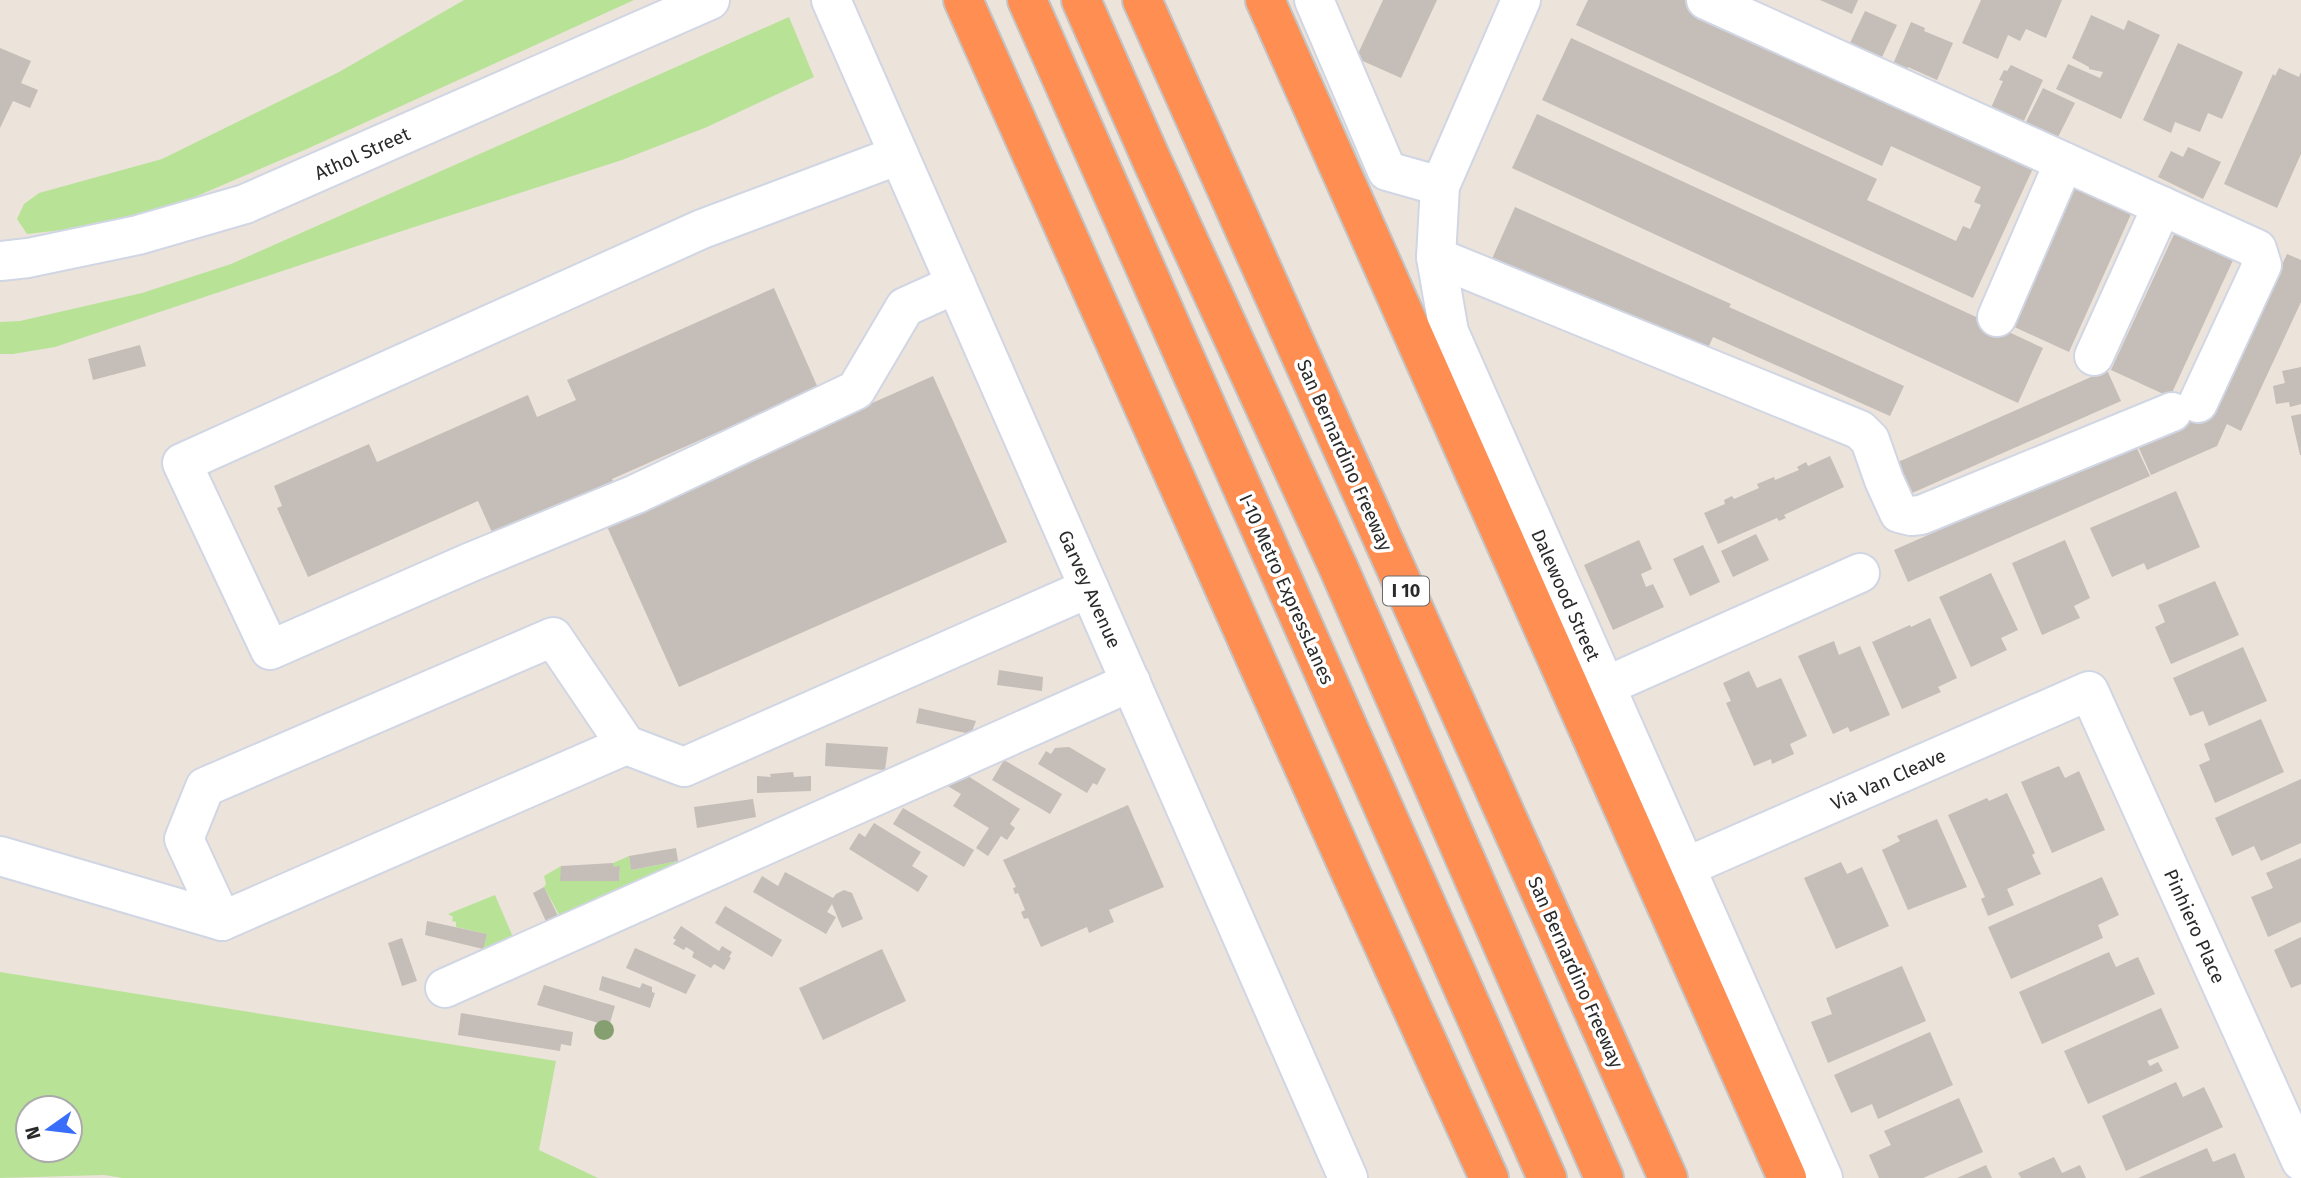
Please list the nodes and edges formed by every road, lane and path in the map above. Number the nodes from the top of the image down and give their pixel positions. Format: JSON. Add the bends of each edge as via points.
{"nodes":[{"id":1,"x":710,"y":0,"type":"edge"},
{"id":2,"x":831,"y":0,"type":"edge"},
{"id":3,"x":964,"y":0,"type":"edge"},
{"id":4,"x":1027,"y":0,"type":"edge"},
{"id":5,"x":1081,"y":0,"type":"edge"},
{"id":6,"x":1265,"y":0,"type":"edge"},
{"id":7,"x":1314,"y":0,"type":"edge"},
{"id":8,"x":1521,"y":0,"type":"edge"},
{"id":9,"x":1706,"y":0,"type":"edge"},
{"id":10,"x":1143,"y":2,"type":"edge"},
{"id":11,"x":899,"y":155,"type":"junction"},
{"id":12,"x":2064,"y":162,"type":"junction"},
{"id":13,"x":1440,"y":186,"type":"junction"},
{"id":14,"x":2162,"y":206,"type":"junction"},
{"id":15,"x":1436,"y":257,"type":"junction"},
{"id":16,"x":0,"y":261,"type":"edge"},
{"id":17,"x":956,"y":284,"type":"junction"},
{"id":18,"x":1997,"y":317,"type":"dead end"},
{"id":19,"x":2094,"y":356,"type":"dead end"},
{"id":20,"x":1860,"y":573,"type":"dead end"},
{"id":21,"x":1089,"y":589,"type":"junction"},
{"id":22,"x":1131,"y":682,"type":"junction"},
{"id":23,"x":1606,"y":686,"type":"junction"},
{"id":24,"x":2089,"y":691,"type":"joint"},
{"id":25,"x":626,"y":745,"type":"junction"},
{"id":26,"x":0,"y":856,"type":"edge"},
{"id":27,"x":1686,"y":867,"type":"junction"},
{"id":28,"x":222,"y":921,"type":"junction"},
{"id":29,"x":444,"y":988,"type":"dead end"},
{"id":30,"x":2301,"y":1161,"type":"edge"},
{"id":31,"x":1348,"y":1178,"type":"edge"},
{"id":32,"x":1489,"y":1178,"type":"edge"},
{"id":33,"x":1547,"y":1178,"type":"edge"},
{"id":34,"x":1604,"y":1178,"type":"edge"},
{"id":35,"x":1668,"y":1178,"type":"edge"},
{"id":36,"x":1787,"y":1178,"type":"edge"},
{"id":37,"x":1823,"y":1178,"type":"edge"}],
"edges":[{"from":1,"to":16,"type":"street","name":"Athol Street","via":[[245,204],[138,236]]},
{"from":2,"to":11,"type":"street","name":"Garvey Avenue"},
{"from":3,"to":32,"type":"highway"},
{"from":4,"to":33,"type":"highway","name":"I-10 Metro ExpressLanes"},
{"from":5,"to":34,"type":"highway","via":[[1339,569]]},
{"from":6,"to":36,"type":"highway"},
{"from":7,"to":13,"type":"street","via":[[1387,172]]},
{"from":8,"to":13,"type":"street","name":"Dalewood Street"},
{"from":9,"to":12,"type":"street"},
{"from":10,"to":35,"type":"highway","name":"San Bernardino Freeway","number":"I 10"},
{"from":11,"to":17,"type":"street","name":"Garvey Avenue"},
{"from":11,"to":17,"type":"street","via":[[702,229],[182,463],[270,650],[636,494],[856,390],[905,307]]},
{"from":12,"to":14,"type":"street"},
{"from":12,"to":18,"type":"street"},
{"from":13,"to":15,"type":"street","name":"Dalewood Street"},
{"from":14,"to":15,"type":"street","via":[[2257,249],[2262,265],[2185,407],[1911,516],[1899,513],[1870,440],[1860,430]]},
{"from":14,"to":19,"type":"street"},
{"from":15,"to":23,"type":"street","name":"Dalewood Street","via":[[1449,332]]},
{"from":17,"to":21,"type":"street","name":"Garvey Avenue"},
{"from":20,"to":23,"type":"street"},
{"from":21,"to":22,"type":"street","name":"Garvey Avenue"},
{"from":21,"to":25,"type":"street","via":[[684,766]]},
{"from":22,"to":29,"type":"street"},
{"from":22,"to":31,"type":"street","name":"Garvey Avenue"},
{"from":23,"to":27,"type":"street","name":"Dalewood Street"},
{"from":24,"to":27,"type":"street","name":"Via Van Cleave"},
{"from":24,"to":30,"type":"street","name":"Pinhiero Place"},
{"from":25,"to":28,"type":"street"},
{"from":25,"to":28,"type":"street","via":[[553,637],[292,750],[205,788],[184,839]]},
{"from":26,"to":28,"type":"street"},
{"from":27,"to":37,"type":"street","name":"Dalewood Street"}]}
